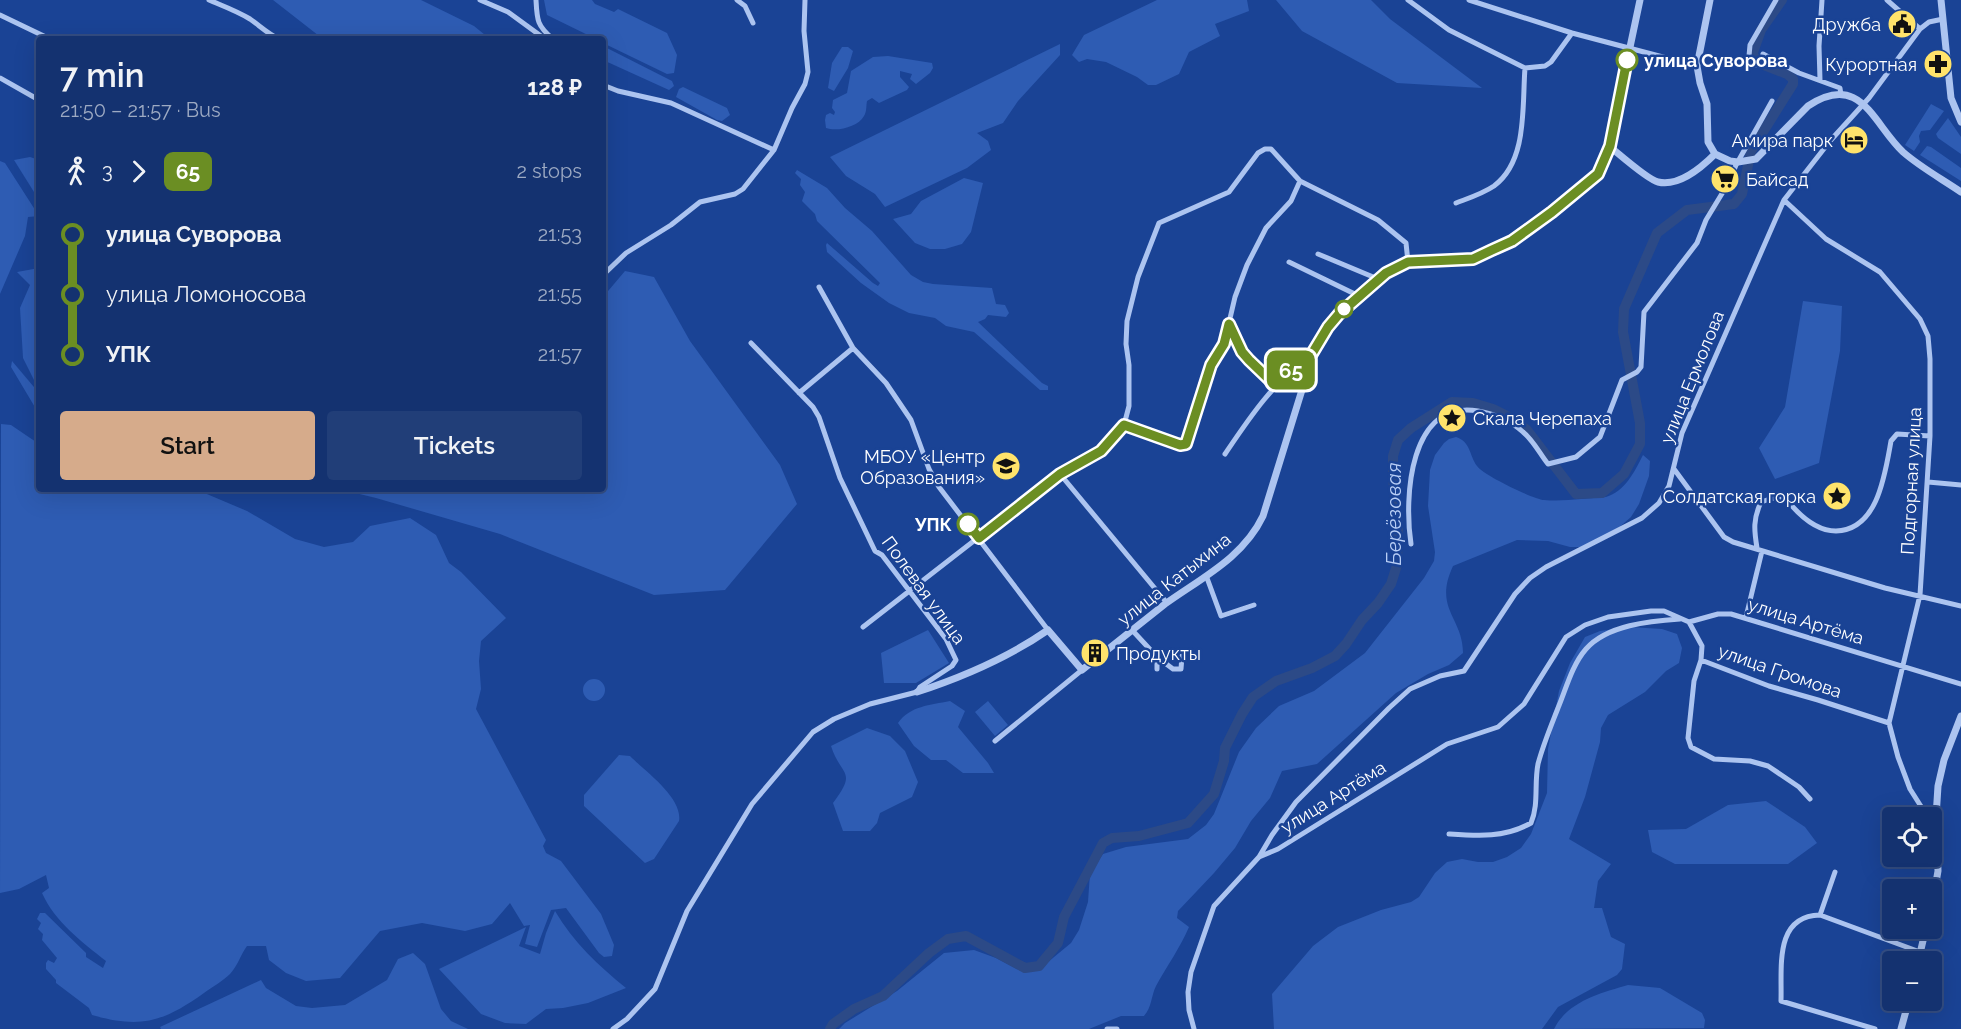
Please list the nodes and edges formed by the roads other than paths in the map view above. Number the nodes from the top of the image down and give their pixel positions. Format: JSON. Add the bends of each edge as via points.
{"nodes":[{"id":1,"x":209,"y":0,"type":"edge"},
{"id":2,"x":480,"y":0,"type":"edge"},
{"id":3,"x":536,"y":0,"type":"edge"},
{"id":4,"x":737,"y":0,"type":"edge"},
{"id":5,"x":805,"y":0,"type":"edge"},
{"id":6,"x":1408,"y":0,"type":"edge"},
{"id":7,"x":1469,"y":0,"type":"edge"},
{"id":8,"x":1641,"y":0,"type":"edge"},
{"id":9,"x":1710,"y":0,"type":"edge"},
{"id":10,"x":1776,"y":0,"type":"edge"},
{"id":11,"x":1822,"y":0,"type":"edge"},
{"id":12,"x":1887,"y":0,"type":"edge"},
{"id":13,"x":1941,"y":0,"type":"edge"},
{"id":14,"x":0,"y":15,"type":"edge"},
{"id":15,"x":1943,"y":19,"type":"junction"},
{"id":16,"x":753,"y":23,"type":"dead end"},
{"id":17,"x":1920,"y":29,"type":"junction"},
{"id":18,"x":1572,"y":33,"type":"junction"},
{"id":19,"x":44,"y":36,"type":"edge"},
{"id":20,"x":273,"y":36,"type":"edge"},
{"id":21,"x":541,"y":36,"type":"edge"},
{"id":22,"x":549,"y":36,"type":"edge"},
{"id":23,"x":1629,"y":48,"type":"junction"},
{"id":24,"x":1763,"y":54,"type":"dead end"},
{"id":25,"x":1756,"y":65,"type":"dead end"},
{"id":26,"x":1697,"y":66,"type":"junction"},
{"id":27,"x":1525,"y":68,"type":"junction"},
{"id":28,"x":0,"y":78,"type":"edge"},
{"id":29,"x":1820,"y":80,"type":"junction"},
{"id":30,"x":606,"y":85,"type":"edge"},
{"id":31,"x":1841,"y":95,"type":"junction"},
{"id":32,"x":36,"y":98,"type":"edge"},
{"id":33,"x":1772,"y":101,"type":"dead end"},
{"id":34,"x":1863,"y":104,"type":"junction"},
{"id":35,"x":1961,"y":122,"type":"edge"},
{"id":36,"x":1610,"y":146,"type":"junction"},
{"id":37,"x":774,"y":150,"type":"junction"},
{"id":38,"x":1716,"y":154,"type":"junction"},
{"id":39,"x":1740,"y":161,"type":"junction"},
{"id":40,"x":1300,"y":181,"type":"junction"},
{"id":41,"x":1961,"y":192,"type":"edge"},
{"id":42,"x":1784,"y":200,"type":"junction"},
{"id":43,"x":1456,"y":203,"type":"dead end"},
{"id":44,"x":1318,"y":254,"type":"dead end"},
{"id":45,"x":1289,"y":262,"type":"dead end"},
{"id":46,"x":1408,"y":262,"type":"junction"},
{"id":47,"x":606,"y":272,"type":"edge"},
{"id":48,"x":1378,"y":279,"type":"junction"},
{"id":49,"x":819,"y":287,"type":"dead end"},
{"id":50,"x":1359,"y":296,"type":"junction"},
{"id":51,"x":1229,"y":324,"type":"junction"},
{"id":52,"x":751,"y":343,"type":"dead end"},
{"id":53,"x":853,"y":348,"type":"junction"},
{"id":54,"x":1310,"y":357,"type":"junction"},
{"id":55,"x":1275,"y":385,"type":"junction"},
{"id":56,"x":800,"y":393,"type":"junction"},
{"id":57,"x":1124,"y":425,"type":"junction"},
{"id":58,"x":1930,"y":436,"type":"junction"},
{"id":59,"x":1225,"y":454,"type":"dead end"},
{"id":60,"x":1674,"y":469,"type":"junction"},
{"id":61,"x":1060,"y":474,"type":"junction"},
{"id":62,"x":1928,"y":482,"type":"junction"},
{"id":63,"x":1961,"y":485,"type":"edge"},
{"id":64,"x":979,"y":538,"type":"junction"},
{"id":65,"x":1411,"y":544,"type":"dead end"},
{"id":66,"x":1760,"y":550,"type":"junction"},
{"id":67,"x":1207,"y":578,"type":"junction"},
{"id":68,"x":910,"y":591,"type":"junction"},
{"id":69,"x":1920,"y":595,"type":"junction"},
{"id":70,"x":1167,"y":603,"type":"junction"},
{"id":71,"x":1254,"y":605,"type":"dead end"},
{"id":72,"x":1961,"y":606,"type":"edge"},
{"id":73,"x":1746,"y":617,"type":"junction"},
{"id":74,"x":1682,"y":619,"type":"junction"},
{"id":75,"x":1689,"y":622,"type":"junction"},
{"id":76,"x":863,"y":627,"type":"dead end"},
{"id":77,"x":1048,"y":630,"type":"junction"},
{"id":78,"x":1132,"y":630,"type":"junction"},
{"id":79,"x":1182,"y":656,"type":"dead end"},
{"id":80,"x":1157,"y":657,"type":"junction"},
{"id":81,"x":1701,"y":660,"type":"junction"},
{"id":82,"x":1903,"y":667,"type":"junction"},
{"id":83,"x":1157,"y":669,"type":"dead end"},
{"id":84,"x":1082,"y":670,"type":"junction"},
{"id":85,"x":1961,"y":684,"type":"edge"},
{"id":86,"x":917,"y":692,"type":"junction"},
{"id":87,"x":1961,"y":716,"type":"edge"},
{"id":88,"x":1889,"y":723,"type":"junction"},
{"id":89,"x":995,"y":741,"type":"dead end"},
{"id":90,"x":1810,"y":798,"type":"dead end"},
{"id":91,"x":1921,"y":807,"type":"edge"},
{"id":92,"x":1937,"y":807,"type":"edge"},
{"id":93,"x":1449,"y":834,"type":"dead end"},
{"id":94,"x":1259,"y":857,"type":"junction"},
{"id":95,"x":1835,"y":872,"type":"dead end"},
{"id":96,"x":1820,"y":915,"type":"junction"},
{"id":97,"x":1917,"y":951,"type":"edge"},
{"id":98,"x":1906,"y":1011,"type":"edge"},
{"id":99,"x":613,"y":1029,"type":"edge"},
{"id":100,"x":1107,"y":1029,"type":"edge"},
{"id":101,"x":1118,"y":1029,"type":"edge"},
{"id":102,"x":1194,"y":1029,"type":"edge"},
{"id":103,"x":1875,"y":1029,"type":"edge"},
{"id":104,"x":1901,"y":1029,"type":"edge"}],
"edges":[{"from":1,"to":20,"type":"street","via":[[251,20]]},
{"from":2,"to":21,"type":"street","via":[[508,12]]},
{"from":3,"to":22,"type":"street","via":[[540,28]]},
{"from":4,"to":16,"type":"street","via":[[745,6]]},
{"from":5,"to":37,"type":"street","via":[[806,84]]},
{"from":6,"to":27,"type":"street","via":[[1449,30]]},
{"from":7,"to":18,"type":"street"},
{"from":8,"to":23,"type":"street","name":"улица Катыхина"},
{"from":9,"to":26,"type":"street"},
{"from":10,"to":25,"type":"street","via":[[1750,45],[1749,56]]},
{"from":11,"to":29,"type":"street"},
{"from":12,"to":17,"type":"street"},
{"from":13,"to":15,"type":"street"},
{"from":14,"to":19,"type":"street"},
{"from":15,"to":17,"type":"street","name":"улица Ермолова"},
{"from":15,"to":35,"type":"street","via":[[1951,98]]},
{"from":17,"to":34,"type":"street","name":"улица Ермолова"},
{"from":18,"to":23,"type":"street"},
{"from":18,"to":27,"type":"street","via":[[1551,62]]},
{"from":23,"to":26,"type":"street"},
{"from":23,"to":36,"type":"street","name":"улица Катыхина"},
{"from":24,"to":29,"type":"street"},
{"from":26,"to":38,"type":"street","via":[[1707,104],[1708,142]]},
{"from":27,"to":43,"type":"street","via":[[1521,133],[1510,166],[1497,184]]},
{"from":28,"to":32,"type":"street"},
{"from":29,"to":31,"type":"street","via":[[1840,88]]},
{"from":30,"to":37,"type":"street","via":[[671,103]]},
{"from":31,"to":34,"type":"street"},
{"from":31,"to":39,"type":"street","via":[[1808,106],[1761,156]]},
{"from":33,"to":39,"type":"street"},
{"from":34,"to":41,"type":"street","via":[[1902,151]]},
{"from":34,"to":42,"type":"street","name":"улица Ермолова"},
{"from":36,"to":38,"type":"street","via":[[1662,183],[1687,176]]},
{"from":36,"to":46,"type":"street","name":"улица Катыхина","via":[[1598,174],[1512,241],[1473,259]]},
{"from":37,"to":47,"type":"street","via":[[743,189],[700,202],[626,253]]},
{"from":38,"to":39,"type":"street"},
{"from":39,"to":65,"type":"street","via":[[1697,243],[1644,312],[1641,367],[1622,380],[1600,437],[1576,457],[1553,463],[1511,422],[1472,410],[1453,411],[1429,429],[1420,443],[1408,495]]},
{"from":40,"to":46,"type":"street","via":[[1378,220],[1406,243]]},
{"from":40,"to":51,"type":"street","via":[[1291,201],[1266,228],[1247,265]]},
{"from":40,"to":57,"type":"street","via":[[1271,149],[1265,149],[1229,192],[1159,223],[1138,277],[1127,321],[1129,406]]},
{"from":42,"to":58,"type":"street","name":"Подгорная улица","via":[[1826,239],[1880,272],[1920,319],[1928,336],[1930,359]]},
{"from":42,"to":60,"type":"street","name":"улица Ермолова","via":[[1682,433]]},
{"from":44,"to":48,"type":"street"},
{"from":45,"to":50,"type":"street"},
{"from":46,"to":48,"type":"street","name":"улица Катыхина"},
{"from":48,"to":50,"type":"street","name":"улица Катыхина"},
{"from":49,"to":53,"type":"street"},
{"from":50,"to":54,"type":"street","name":"улица Катыхина","via":[[1328,327]]},
{"from":51,"to":55,"type":"street","via":[[1242,352]]},
{"from":51,"to":57,"type":"street","via":[[1224,344],[1211,365],[1186,444]]},
{"from":52,"to":56,"type":"street","name":"Полевая улица"},
{"from":53,"to":56,"type":"street"},
{"from":53,"to":64,"type":"street","via":[[902,405],[928,469]]},
{"from":54,"to":55,"type":"street","name":"улица Катыхина"},
{"from":54,"to":67,"type":"street","name":"улица Катыхина","via":[[1263,516],[1245,544]]},
{"from":55,"to":59,"type":"street","name":"улица Катыхина"},
{"from":56,"to":68,"type":"street","name":"Полевая улица","via":[[819,417],[840,478],[875,552],[882,555]]},
{"from":57,"to":61,"type":"street","via":[[1101,451]]},
{"from":58,"to":62,"type":"street","name":"Подгорная улица"},
{"from":58,"to":66,"type":"street","via":[[1896,435],[1891,441],[1876,500],[1863,522],[1848,531],[1828,531],[1812,524],[1787,500],[1773,498],[1761,502],[1753,526]]},
{"from":60,"to":66,"type":"street","via":[[1724,537]]},
{"from":60,"to":94,"type":"street","name":"улица Ермолова","via":[[1659,503],[1642,518],[1530,578],[1464,671],[1410,689],[1389,708],[1296,802]]},
{"from":61,"to":64,"type":"street"},
{"from":61,"to":70,"type":"street"},
{"from":62,"to":63,"type":"street"},
{"from":62,"to":69,"type":"street","name":"Подгорная улица"},
{"from":64,"to":68,"type":"street"},
{"from":64,"to":77,"type":"street"},
{"from":66,"to":69,"type":"street"},
{"from":66,"to":73,"type":"street"},
{"from":67,"to":70,"type":"street","name":"улица Катыхина"},
{"from":67,"to":71,"type":"street","via":[[1221,616]]},
{"from":68,"to":76,"type":"street"},
{"from":68,"to":86,"type":"street","name":"Полевая улица","via":[[946,639],[956,660]]},
{"from":69,"to":72,"type":"street"},
{"from":69,"to":82,"type":"street","name":"Подгорная улица"},
{"from":70,"to":78,"type":"street","name":"улица Катыхина"},
{"from":73,"to":75,"type":"street","name":"улица Артёма","via":[[1718,614]]},
{"from":73,"to":82,"type":"street","name":"улица Артёма"},
{"from":74,"to":75,"type":"street","name":"улица Артёма"},
{"from":74,"to":93,"type":"street","via":[[1617,630],[1585,650],[1564,693],[1539,763],[1531,823],[1506,834]]},
{"from":74,"to":94,"type":"street","name":"улица Артёма","via":[[1651,611],[1585,625],[1566,637],[1524,704],[1498,728],[1447,744]]},
{"from":75,"to":81,"type":"street","name":"улица Громова","via":[[1702,646]]},
{"from":77,"to":84,"type":"street"},
{"from":77,"to":86,"type":"street","via":[[1022,648]]},
{"from":78,"to":80,"type":"street"},
{"from":78,"to":84,"type":"street","name":"улица Катыхина"},
{"from":79,"to":80,"type":"street","via":[[1181,669],[1173,669]]},
{"from":80,"to":83,"type":"street"},
{"from":81,"to":88,"type":"street","name":"улица Громова","via":[[1768,686]]},
{"from":81,"to":90,"type":"street","via":[[1694,681],[1688,738],[1691,747],[1714,759],[1768,766]]},
{"from":82,"to":85,"type":"street","name":"улица Артёма"},
{"from":82,"to":88,"type":"street","name":"Подгорная улица"},
{"from":84,"to":89,"type":"street","name":"улица Катыхина"},
{"from":86,"to":99,"type":"street","via":[[870,704],[813,732],[752,804],[690,907],[655,989]]},
{"from":87,"to":92,"type":"street","via":[[1944,760]]},
{"from":88,"to":91,"type":"street","name":"Подгорная улица","via":[[1910,789]]},
{"from":94,"to":102,"type":"street","via":[[1214,906],[1191,972],[1188,992]]},
{"from":95,"to":96,"type":"street"},
{"from":96,"to":97,"type":"street"},
{"from":96,"to":103,"type":"street","via":[[1799,918],[1791,926],[1786,937],[1780,1001]]},
{"from":98,"to":104,"type":"street"},
{"from":100,"to":101,"type":"street"}]}
